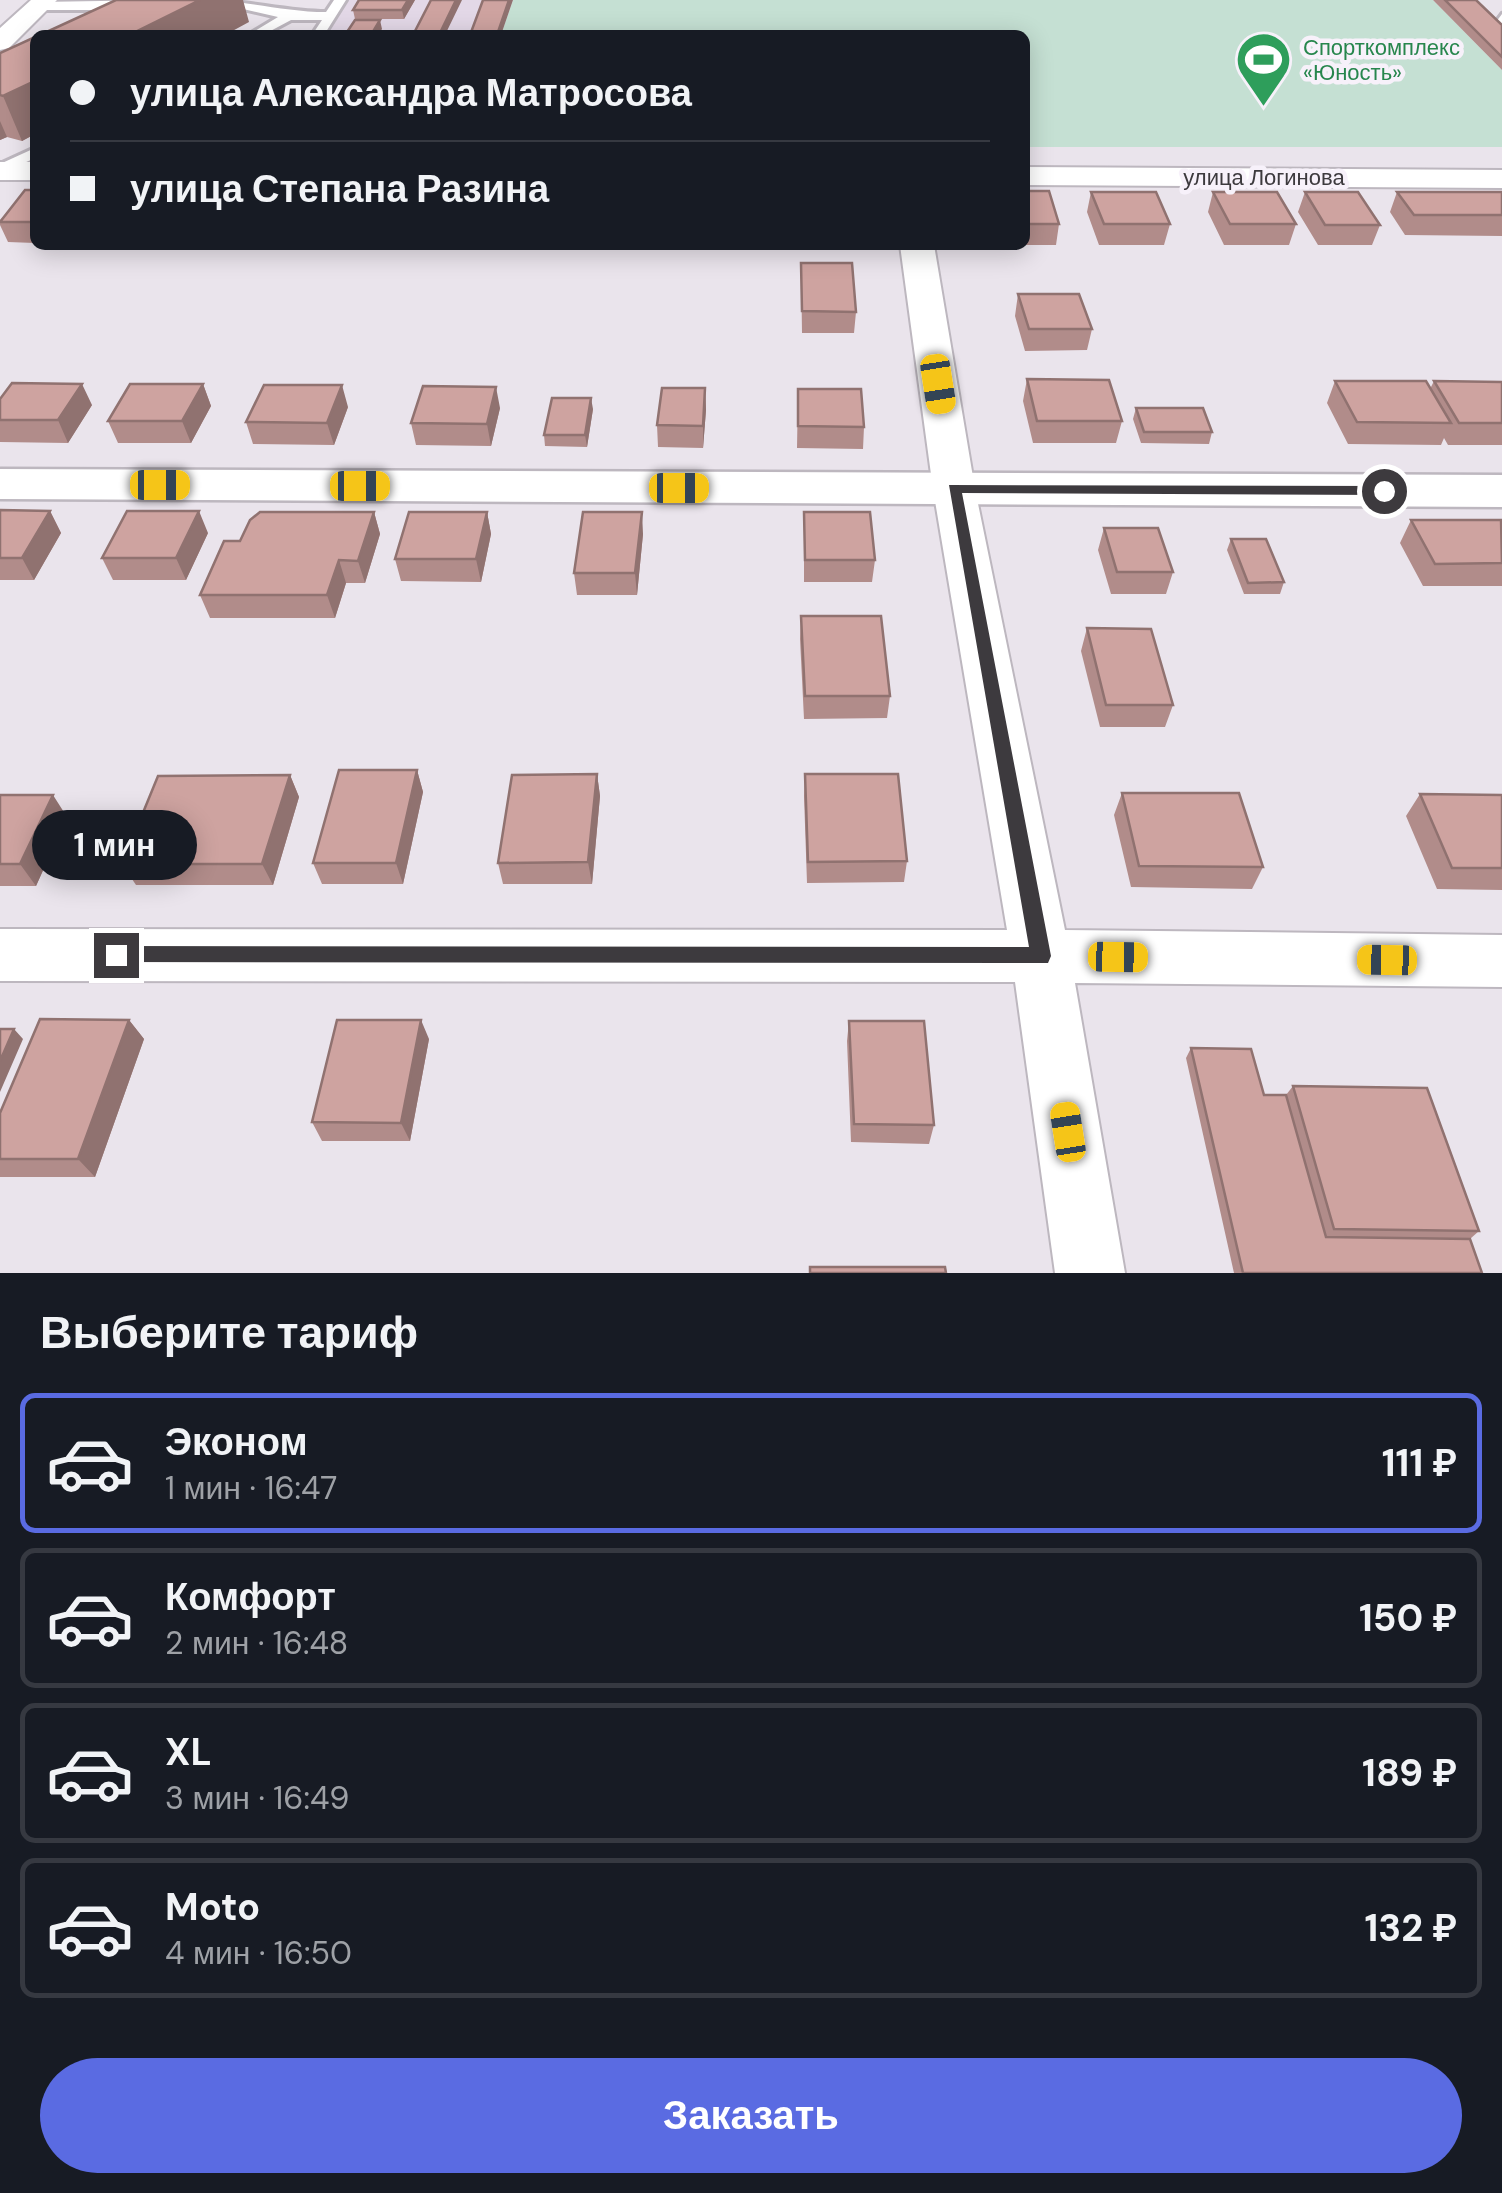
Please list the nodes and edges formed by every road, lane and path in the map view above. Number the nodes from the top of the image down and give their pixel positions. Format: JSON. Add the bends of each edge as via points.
{"nodes":[{"id":1,"x":172,"y":0,"type":"edge"},
{"id":2,"x":210,"y":0,"type":"edge"},
{"id":3,"x":340,"y":0,"type":"edge"},
{"id":4,"x":42,"y":3,"type":"edge"},
{"id":5,"x":289,"y":16,"type":"junction"},
{"id":6,"x":330,"y":16,"type":"junction"},
{"id":7,"x":263,"y":30,"type":"edge"},
{"id":8,"x":321,"y":30,"type":"edge"},
{"id":9,"x":4,"y":35,"type":"edge"},
{"id":10,"x":30,"y":155,"type":"edge"},
{"id":11,"x":0,"y":170,"type":"edge"},
{"id":12,"x":30,"y":171,"type":"edge"},
{"id":13,"x":1030,"y":176,"type":"edge"},
{"id":14,"x":1502,"y":179,"type":"edge"},
{"id":15,"x":918,"y":250,"type":"edge"},
{"id":16,"x":0,"y":484,"type":"edge"},
{"id":17,"x":954,"y":488,"type":"junction"},
{"id":18,"x":1502,"y":491,"type":"edge"},
{"id":19,"x":0,"y":955,"type":"edge"},
{"id":20,"x":1040,"y":956,"type":"junction"},
{"id":21,"x":1502,"y":961,"type":"edge"},
{"id":22,"x":1090,"y":1273,"type":"edge"}],
"edges":[{"from":1,"to":4,"type":"lane","via":[[160,6]]},
{"from":2,"to":5,"type":"lane"},
{"from":3,"to":6,"type":"lane"},
{"from":4,"to":9,"type":"street"},
{"from":5,"to":6,"type":"lane"},
{"from":5,"to":7,"type":"lane"},
{"from":6,"to":8,"type":"lane"},
{"from":10,"to":11,"type":"lane"},
{"from":11,"to":12,"type":"street"},
{"from":13,"to":14,"type":"street","name":"улица Логинова"},
{"from":15,"to":17,"type":"street"},
{"from":16,"to":17,"type":"street"},
{"from":17,"to":18,"type":"street"},
{"from":17,"to":20,"type":"street"},
{"from":19,"to":20,"type":"street"},
{"from":20,"to":21,"type":"street"},
{"from":20,"to":22,"type":"street"}]}
